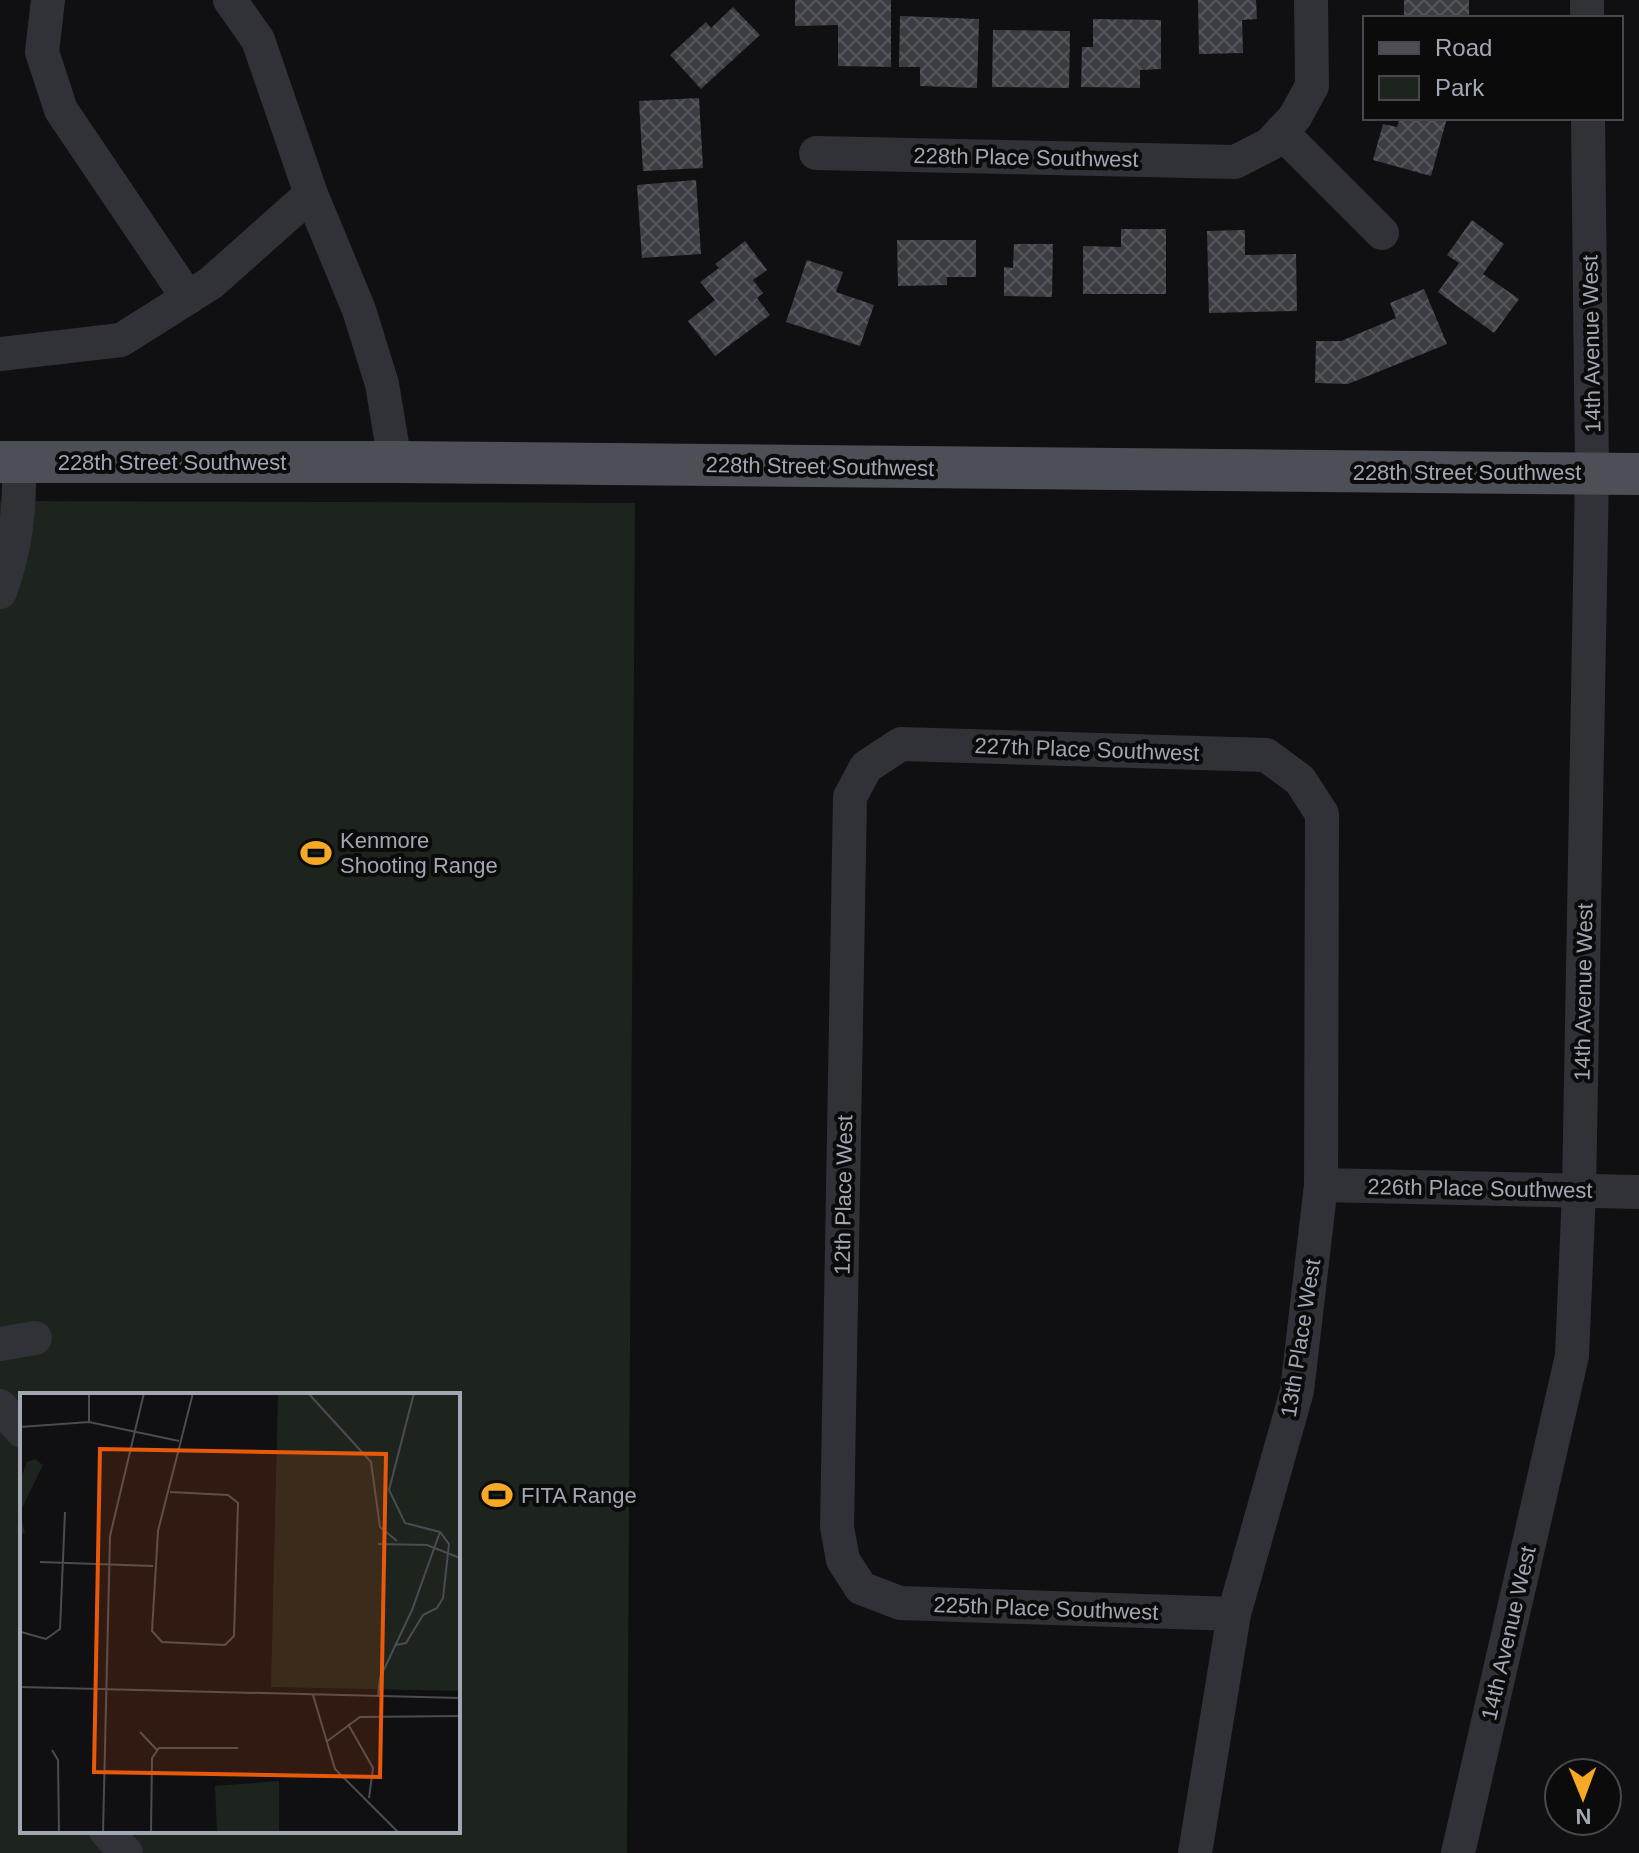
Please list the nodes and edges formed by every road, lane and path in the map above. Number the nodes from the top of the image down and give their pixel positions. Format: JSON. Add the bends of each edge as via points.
{"nodes":[{"id":1,"x":48,"y":0,"type":"edge"},
{"id":2,"x":230,"y":0,"type":"edge"},
{"id":3,"x":1311,"y":0,"type":"edge"},
{"id":4,"x":1588,"y":120,"type":"edge"},
{"id":5,"x":1281,"y":132,"type":"junction"},
{"id":6,"x":816,"y":153,"type":"dead end"},
{"id":7,"x":311,"y":194,"type":"junction"},
{"id":8,"x":1382,"y":233,"type":"dead end"},
{"id":9,"x":188,"y":298,"type":"junction"},
{"id":10,"x":0,"y":354,"type":"edge"},
{"id":11,"x":10,"y":462,"type":"edge"},
{"id":12,"x":395,"y":462,"type":"junction"},
{"id":13,"x":1592,"y":473,"type":"junction"},
{"id":14,"x":1639,"y":474,"type":"edge"},
{"id":15,"x":0,"y":592,"type":"edge"},
{"id":16,"x":850,"y":797,"type":"joint"},
{"id":17,"x":1322,"y":814,"type":"joint"},
{"id":18,"x":1321,"y":1185,"type":"junction"},
{"id":19,"x":1579,"y":1191,"type":"junction"},
{"id":20,"x":1639,"y":1192,"type":"edge"},
{"id":21,"x":35,"y":1338,"type":"dead end"},
{"id":22,"x":0,"y":1344,"type":"edge"},
{"id":23,"x":0,"y":1406,"type":"edge"},
{"id":24,"x":20,"y":1429,"type":"edge"},
{"id":25,"x":861,"y":1588,"type":"joint"},
{"id":26,"x":1234,"y":1614,"type":"junction"},
{"id":27,"x":108,"y":1833,"type":"edge"},
{"id":28,"x":126,"y":1853,"type":"edge"},
{"id":29,"x":1195,"y":1853,"type":"edge"},
{"id":30,"x":1458,"y":1853,"type":"edge"}],
"edges":[{"from":1,"to":9,"type":"street","via":[[42,52],[61,110]]},
{"from":2,"to":7,"type":"street","via":[[258,40]]},
{"from":3,"to":5,"type":"street","via":[[1312,86]]},
{"from":4,"to":13,"type":"street","name":"14th Avenue West"},
{"from":5,"to":6,"type":"street","name":"228th Place Southwest","via":[[1270,144],[1235,162]]},
{"from":5,"to":8,"type":"street"},
{"from":7,"to":9,"type":"street"},
{"from":7,"to":12,"type":"street","via":[[359,310],[382,384]]},
{"from":9,"to":10,"type":"street","via":[[121,340]]},
{"from":11,"to":12,"type":"main road","name":"228th Street Southwest"},
{"from":11,"to":15,"type":"street","via":[[20,511]]},
{"from":12,"to":13,"type":"main road","name":"228th Street Southwest"},
{"from":13,"to":14,"type":"main road","name":"228th Street Southwest"},
{"from":13,"to":19,"type":"street","name":"14th Avenue West"},
{"from":16,"to":17,"type":"street","name":"227th Place Southwest","via":[[866,767],[901,744],[1266,755],[1300,780]]},
{"from":16,"to":25,"type":"street","name":"12th Place West","via":[[837,1527],[843,1560]]},
{"from":17,"to":18,"type":"street","name":"13th Place West"},
{"from":18,"to":19,"type":"street","name":"226th Place Southwest"},
{"from":18,"to":26,"type":"street","name":"13th Place West","via":[[1297,1391]]},
{"from":19,"to":20,"type":"street","name":"226th Place Southwest"},
{"from":19,"to":30,"type":"street","name":"14th Avenue West","via":[[1572,1356]]},
{"from":21,"to":22,"type":"street"},
{"from":23,"to":24,"type":"street"},
{"from":25,"to":26,"type":"street","name":"225th Place Southwest","via":[[900,1603]]},
{"from":26,"to":29,"type":"street","name":"13th Place West"},
{"from":27,"to":28,"type":"street"}]}
